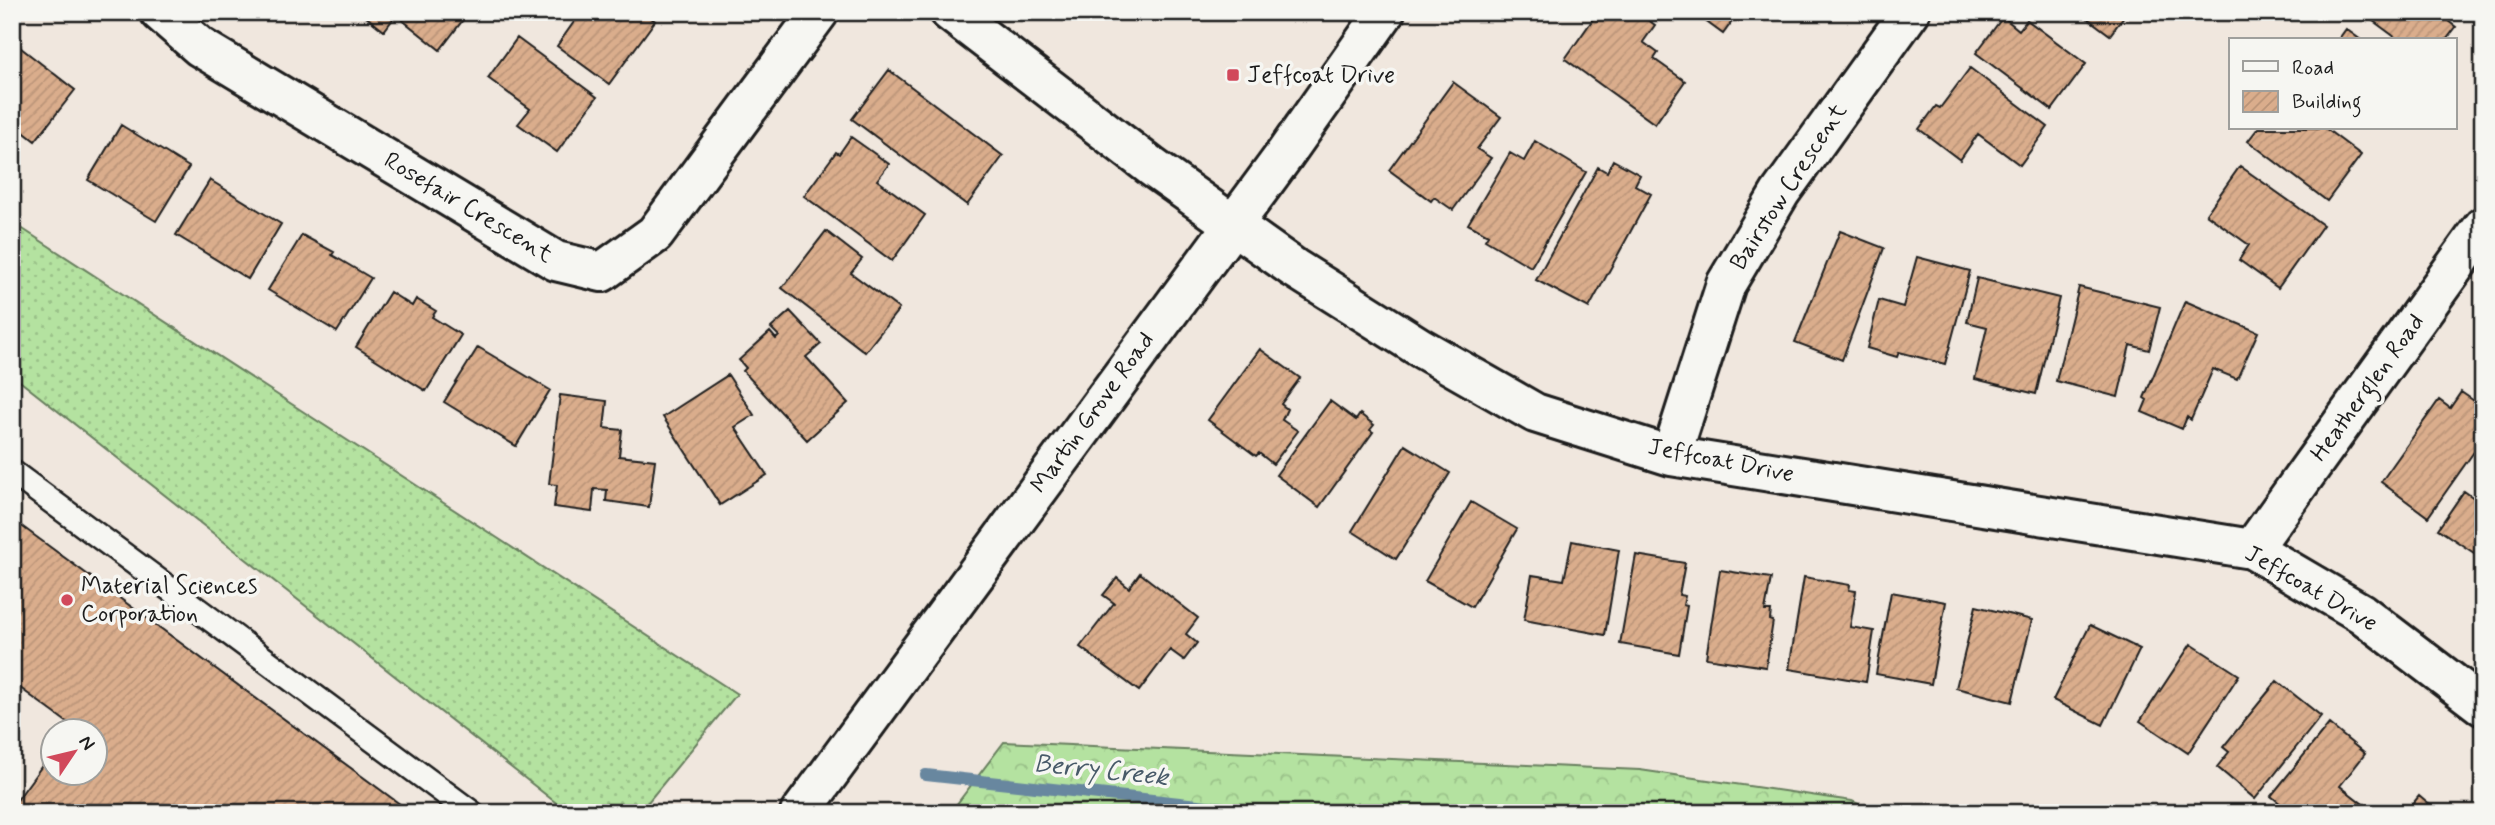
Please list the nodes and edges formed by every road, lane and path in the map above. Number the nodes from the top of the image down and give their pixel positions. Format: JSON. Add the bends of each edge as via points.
{"nodes":[{"id":1,"x":160,"y":12,"type":"edge"},
{"id":2,"x":819,"y":12,"type":"edge"},
{"id":3,"x":950,"y":12,"type":"edge"},
{"id":4,"x":1385,"y":12,"type":"edge"},
{"id":5,"x":1910,"y":12,"type":"edge"},
{"id":6,"x":1232,"y":224,"type":"junction"},
{"id":7,"x":2483,"y":227,"type":"edge"},
{"id":8,"x":1671,"y":456,"type":"junction"},
{"id":9,"x":12,"y":472,"type":"edge"},
{"id":10,"x":2252,"y":550,"type":"junction"},
{"id":11,"x":2483,"y":706,"type":"edge"},
{"id":12,"x":802,"y":812,"type":"edge"},
{"id":13,"x":472,"y":813,"type":"edge"}],
"edges":[{"from":1,"to":2,"type":"street","name":"Rosefair Crescent","via":[[200,47],[556,261],[602,272],[655,234]]},
{"from":3,"to":6,"type":"street","name":"Jeffcoat Drive"},
{"from":4,"to":6,"type":"street","name":"Martin Grove Road"},
{"from":5,"to":8,"type":"street","name":"Bairstow Crescent","via":[[1780,193],[1726,284]]},
{"from":6,"to":8,"type":"street","name":"Jeffcoat Drive","via":[[1422,348],[1535,413]]},
{"from":6,"to":12,"type":"street","name":"Martin Grove Road"},
{"from":7,"to":10,"type":"street","name":"Heatherglen Road"},
{"from":8,"to":10,"type":"street","name":"Jeffcoat Drive"},
{"from":9,"to":13,"type":"lane"},
{"from":10,"to":11,"type":"street","name":"Jeffcoat Drive","via":[[2361,612]]}]}
